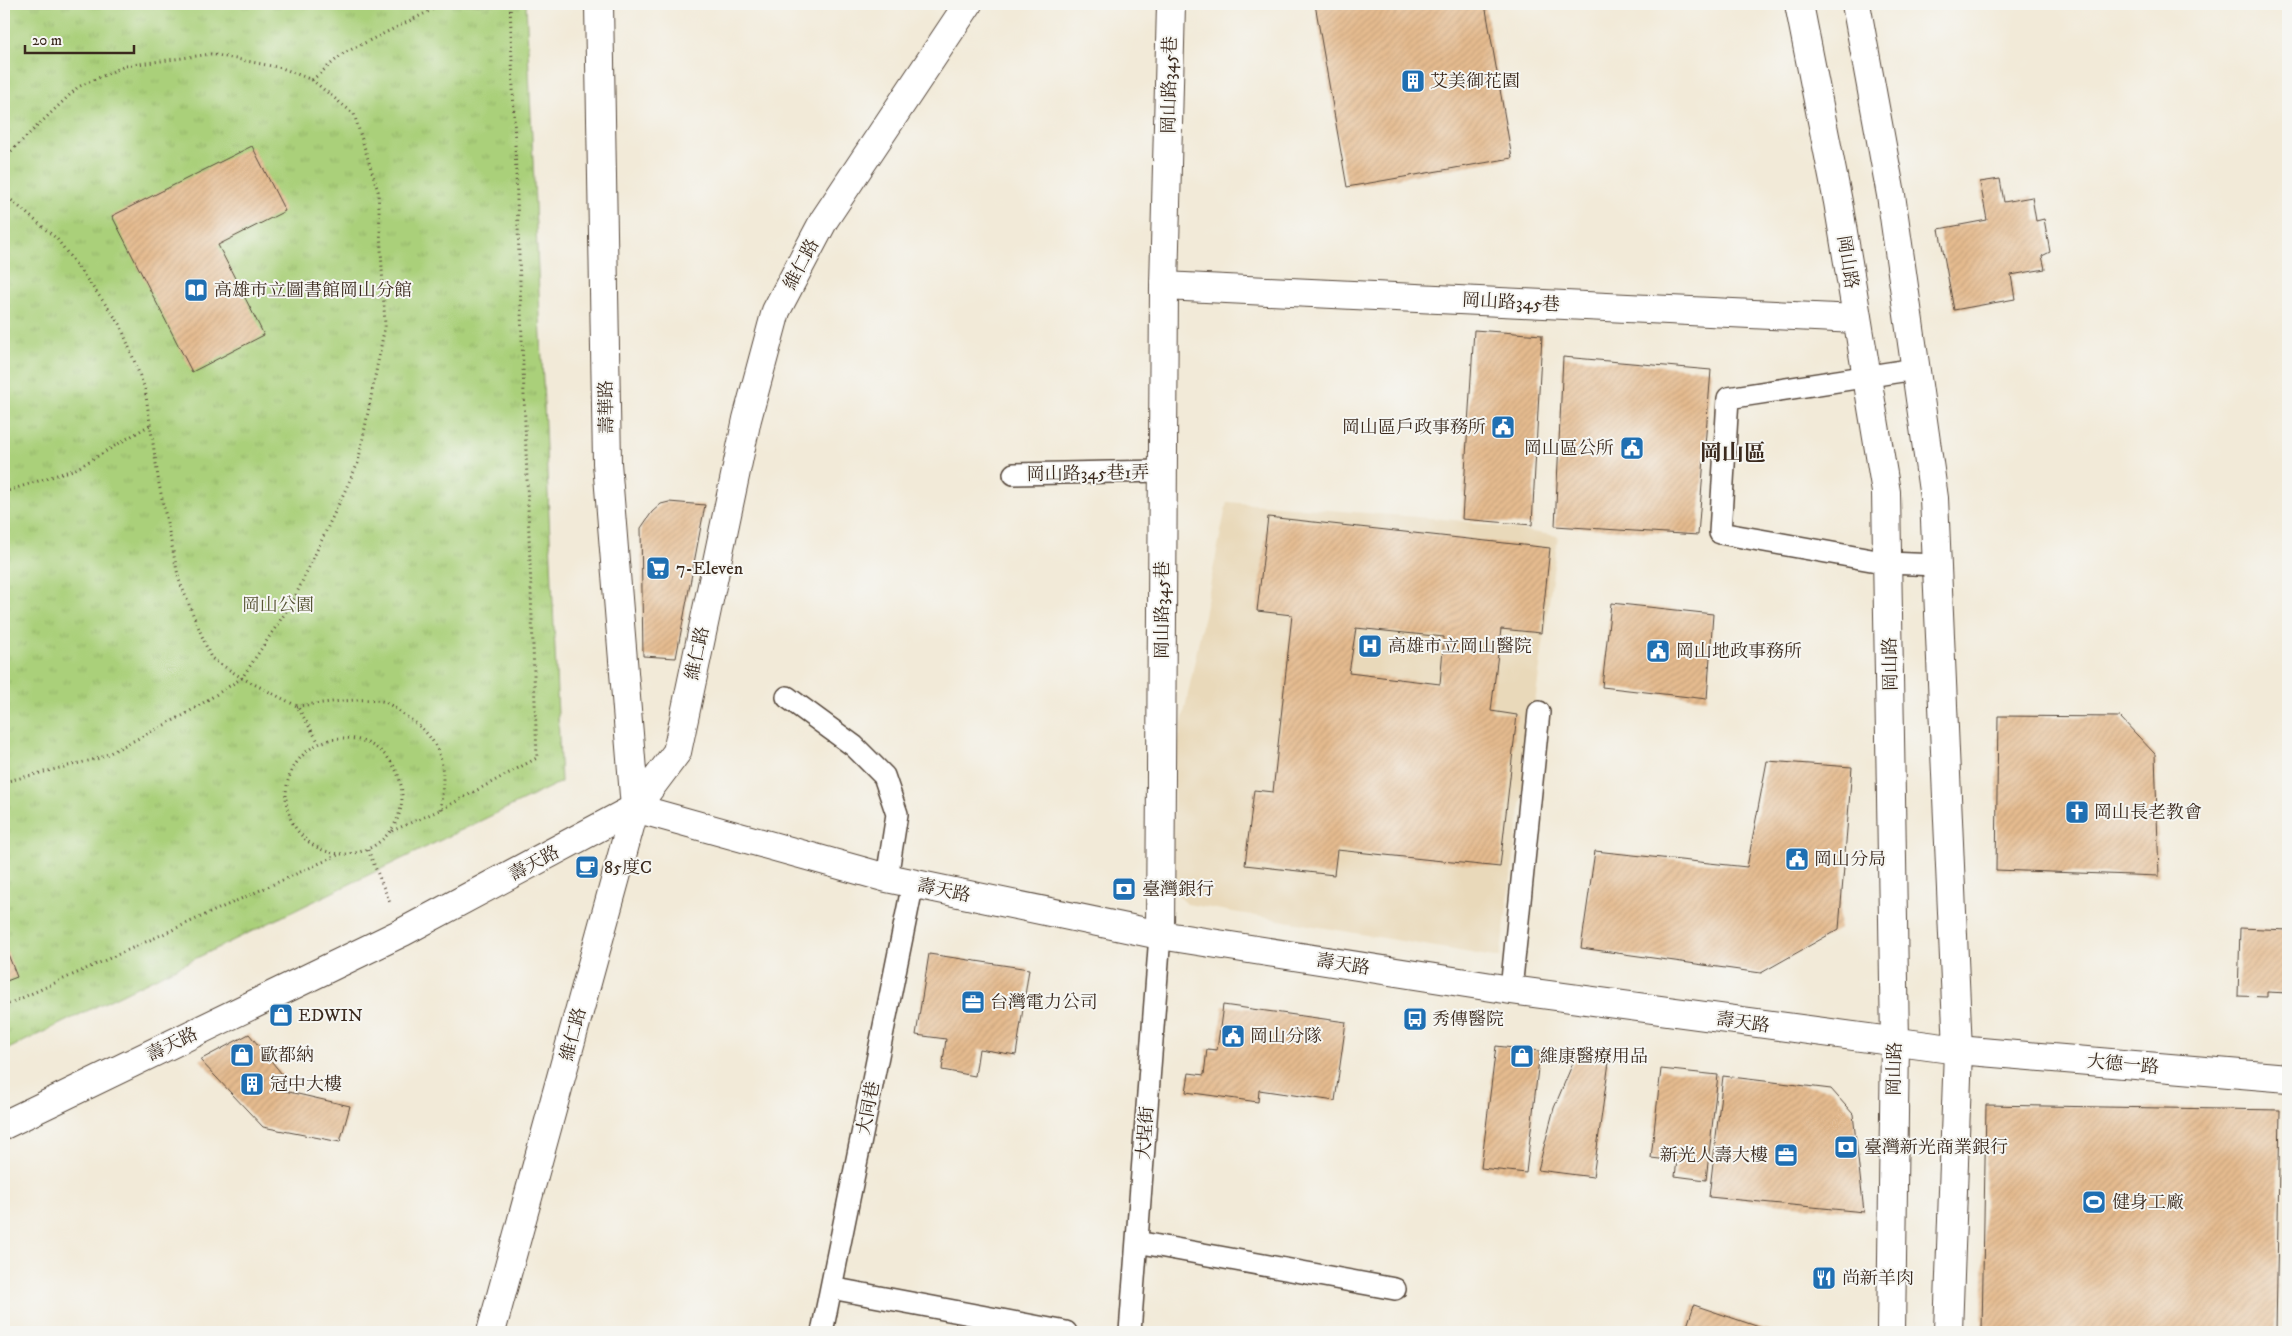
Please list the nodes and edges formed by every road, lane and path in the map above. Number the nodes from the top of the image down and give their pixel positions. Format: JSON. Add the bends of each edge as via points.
{"nodes":[{"id":1,"x":444,"y":4,"type":"edge"},
{"id":2,"x":510,"y":4,"type":"edge"},
{"id":3,"x":600,"y":4,"type":"edge"},
{"id":4,"x":968,"y":4,"type":"edge"},
{"id":5,"x":1171,"y":4,"type":"edge"},
{"id":6,"x":1799,"y":4,"type":"edge"},
{"id":7,"x":1856,"y":4,"type":"edge"},
{"id":8,"x":312,"y":80,"type":"junction"},
{"id":9,"x":4,"y":158,"type":"edge"},
{"id":10,"x":4,"y":194,"type":"edge"},
{"id":11,"x":1164,"y":286,"type":"junction"},
{"id":12,"x":1857,"y":319,"type":"junction"},
{"id":13,"x":1915,"y":369,"type":"junction"},
{"id":14,"x":1866,"y":377,"type":"junction"},
{"id":15,"x":150,"y":425,"type":"junction"},
{"id":16,"x":1162,"y":471,"type":"junction"},
{"id":17,"x":1014,"y":474,"type":"dead end"},
{"id":18,"x":4,"y":492,"type":"edge"},
{"id":19,"x":1888,"y":563,"type":"junction"},
{"id":20,"x":1937,"y":565,"type":"junction"},
{"id":21,"x":242,"y":678,"type":"junction"},
{"id":22,"x":787,"y":697,"type":"dead end"},
{"id":23,"x":297,"y":706,"type":"junction"},
{"id":24,"x":1539,"y":712,"type":"dead end"},
{"id":25,"x":319,"y":743,"type":"junction"},
{"id":26,"x":4,"y":782,"type":"edge"},
{"id":27,"x":636,"y":808,"type":"junction"},
{"id":28,"x":440,"y":810,"type":"junction"},
{"id":29,"x":392,"y":831,"type":"junction"},
{"id":30,"x":368,"y":850,"type":"junction"},
{"id":31,"x":338,"y":855,"type":"junction"},
{"id":32,"x":887,"y":878,"type":"junction"},
{"id":33,"x":913,"y":883,"type":"junction"},
{"id":34,"x":403,"y":932,"type":"junction"},
{"id":35,"x":1160,"y":935,"type":"junction"},
{"id":36,"x":1511,"y":990,"type":"junction"},
{"id":37,"x":4,"y":1006,"type":"edge"},
{"id":38,"x":1895,"y":1042,"type":"junction"},
{"id":39,"x":1958,"y":1050,"type":"junction"},
{"id":40,"x":2288,"y":1078,"type":"edge"},
{"id":41,"x":4,"y":1125,"type":"edge"},
{"id":42,"x":1136,"y":1242,"type":"junction"},
{"id":43,"x":831,"y":1288,"type":"junction"},
{"id":44,"x":1395,"y":1288,"type":"dead end"},
{"id":45,"x":491,"y":1332,"type":"edge"},
{"id":46,"x":822,"y":1332,"type":"edge"},
{"id":47,"x":1066,"y":1332,"type":"edge"},
{"id":48,"x":1130,"y":1332,"type":"edge"},
{"id":49,"x":1891,"y":1332,"type":"edge"},
{"id":50,"x":1948,"y":1332,"type":"edge"}],
"edges":[{"from":1,"to":8,"type":"path","via":[[344,52]]},
{"from":2,"to":28,"type":"path","via":[[537,758]]},
{"from":3,"to":27,"type":"street","name":"壽華路","via":[[607,463]]},
{"from":4,"to":27,"type":"street","name":"維仁路","via":[[824,220],[776,311],[747,419],[677,752]]},
{"from":5,"to":11,"type":"street","name":"岡山路345巷"},
{"from":6,"to":12,"type":"street","name":"岡山路","via":[[1838,202]]},
{"from":7,"to":13,"type":"street","via":[[1891,195]]},
{"from":8,"to":9,"type":"path","via":[[282,68],[211,54],[126,66],[78,87]]},
{"from":8,"to":21,"type":"path","via":[[354,114],[378,191],[385,326],[358,463],[293,601]]},
{"from":10,"to":15,"type":"path","via":[[57,239],[120,324],[145,389]]},
{"from":11,"to":12,"type":"street","name":"岡山路345巷"},
{"from":11,"to":16,"type":"street","name":"岡山路345巷"},
{"from":12,"to":14,"type":"street","name":"岡山路"},
{"from":13,"to":14,"type":"lane"},
{"from":13,"to":20,"type":"street","via":[[1934,498]]},
{"from":14,"to":19,"type":"street","name":"岡山路","via":[[1886,492]]},
{"from":14,"to":19,"type":"lane","via":[[1728,398],[1720,533]]},
{"from":15,"to":18,"type":"path","via":[[76,469]]},
{"from":15,"to":21,"type":"path","via":[[179,580],[211,658]]},
{"from":16,"to":17,"type":"lane","name":"岡山路345巷1弄"},
{"from":16,"to":35,"type":"street","name":"岡山路345巷"},
{"from":19,"to":20,"type":"lane"},
{"from":19,"to":38,"type":"street","name":"岡山路"},
{"from":20,"to":39,"type":"street"},
{"from":21,"to":23,"type":"path"},
{"from":21,"to":26,"type":"path","via":[[184,715],[100,758]]},
{"from":22,"to":32,"type":"lane","via":[[854,746],[884,776],[896,814]]},
{"from":23,"to":25,"type":"path"},
{"from":23,"to":28,"type":"path","via":[[348,701],[384,702],[421,725],[440,752],[445,782]]},
{"from":24,"to":36,"type":"lane"},
{"from":25,"to":29,"type":"path","via":[[350,737],[378,748],[398,772],[403,802]]},
{"from":25,"to":31,"type":"path","via":[[296,762],[285,790],[290,821],[309,844]]},
{"from":27,"to":32,"type":"street","name":"壽天路"},
{"from":27,"to":34,"type":"street","name":"壽天路"},
{"from":27,"to":45,"type":"street","name":"維仁路"},
{"from":28,"to":29,"type":"path"},
{"from":29,"to":30,"type":"path"},
{"from":30,"to":31,"type":"path"},
{"from":30,"to":34,"type":"path"},
{"from":31,"to":37,"type":"path"},
{"from":32,"to":33,"type":"street","name":"壽天路"},
{"from":33,"to":35,"type":"street","name":"壽天路"},
{"from":33,"to":43,"type":"lane","name":"大同巷"},
{"from":34,"to":41,"type":"street","name":"壽天路"},
{"from":35,"to":36,"type":"street","name":"壽天路"},
{"from":35,"to":42,"type":"lane","name":"大埕街"},
{"from":36,"to":38,"type":"street","name":"壽天路"},
{"from":38,"to":39,"type":"street","name":"壽天路"},
{"from":38,"to":49,"type":"street","name":"岡山路"},
{"from":39,"to":40,"type":"street","name":"大德一路"},
{"from":39,"to":50,"type":"street"},
{"from":42,"to":44,"type":"lane"},
{"from":42,"to":48,"type":"lane","name":"大埕街"},
{"from":43,"to":46,"type":"lane","name":"大同巷"},
{"from":43,"to":47,"type":"lane"}]}
